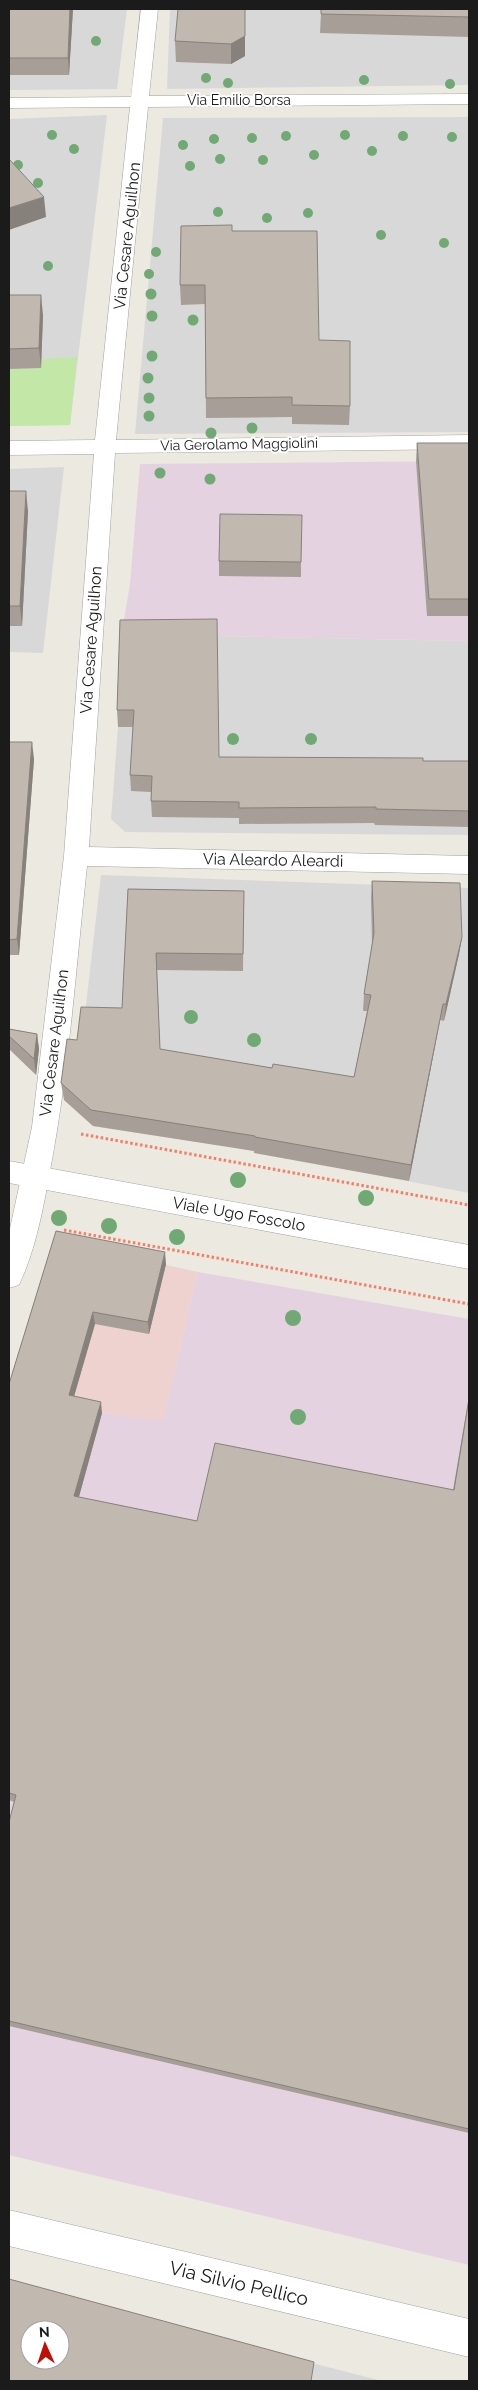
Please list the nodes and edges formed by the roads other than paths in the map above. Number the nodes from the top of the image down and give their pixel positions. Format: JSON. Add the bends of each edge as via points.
{"nodes":[{"id":1,"x":149,"y":9,"type":"edge"},
{"id":2,"x":469,"y":99,"type":"edge"},
{"id":3,"x":140,"y":101,"type":"junction"},
{"id":4,"x":9,"y":103,"type":"edge"},
{"id":5,"x":469,"y":442,"type":"edge"},
{"id":6,"x":105,"y":446,"type":"junction"},
{"id":7,"x":9,"y":448,"type":"edge"},
{"id":8,"x":76,"y":856,"type":"junction"},
{"id":9,"x":469,"y":865,"type":"edge"},
{"id":10,"x":9,"y":1172,"type":"edge"},
{"id":11,"x":36,"y":1177,"type":"junction"},
{"id":12,"x":469,"y":1257,"type":"edge"},
{"id":13,"x":9,"y":1276,"type":"edge"},
{"id":14,"x":9,"y":2228,"type":"edge"},
{"id":15,"x":469,"y":2338,"type":"edge"}],
"edges":[{"from":1,"to":3,"type":"street","name":"Via Cesare Aguilhon"},
{"from":2,"to":3,"type":"street","name":"Via Emilio Borsa"},
{"from":3,"to":4,"type":"street","name":"Via Emilio Borsa"},
{"from":3,"to":6,"type":"street","name":"Via Cesare Aguilhon"},
{"from":5,"to":6,"type":"street","name":"Via Gerolamo Maggiolini"},
{"from":6,"to":7,"type":"street","name":"Via Gerolamo Maggiolini"},
{"from":6,"to":8,"type":"street","name":"Via Cesare Aguilhon"},
{"from":8,"to":9,"type":"street","name":"Via Aleardo Aleardi"},
{"from":8,"to":11,"type":"street","name":"Via Cesare Aguilhon","via":[[45,1128]]},
{"from":10,"to":11,"type":"street","name":"Viale Ugo Foscolo"},
{"from":11,"to":12,"type":"street","name":"Viale Ugo Foscolo"},
{"from":11,"to":13,"type":"street","name":"Via Cesare Aguilhon"},
{"from":14,"to":15,"type":"street","name":"Via Silvio Pellico"}]}
